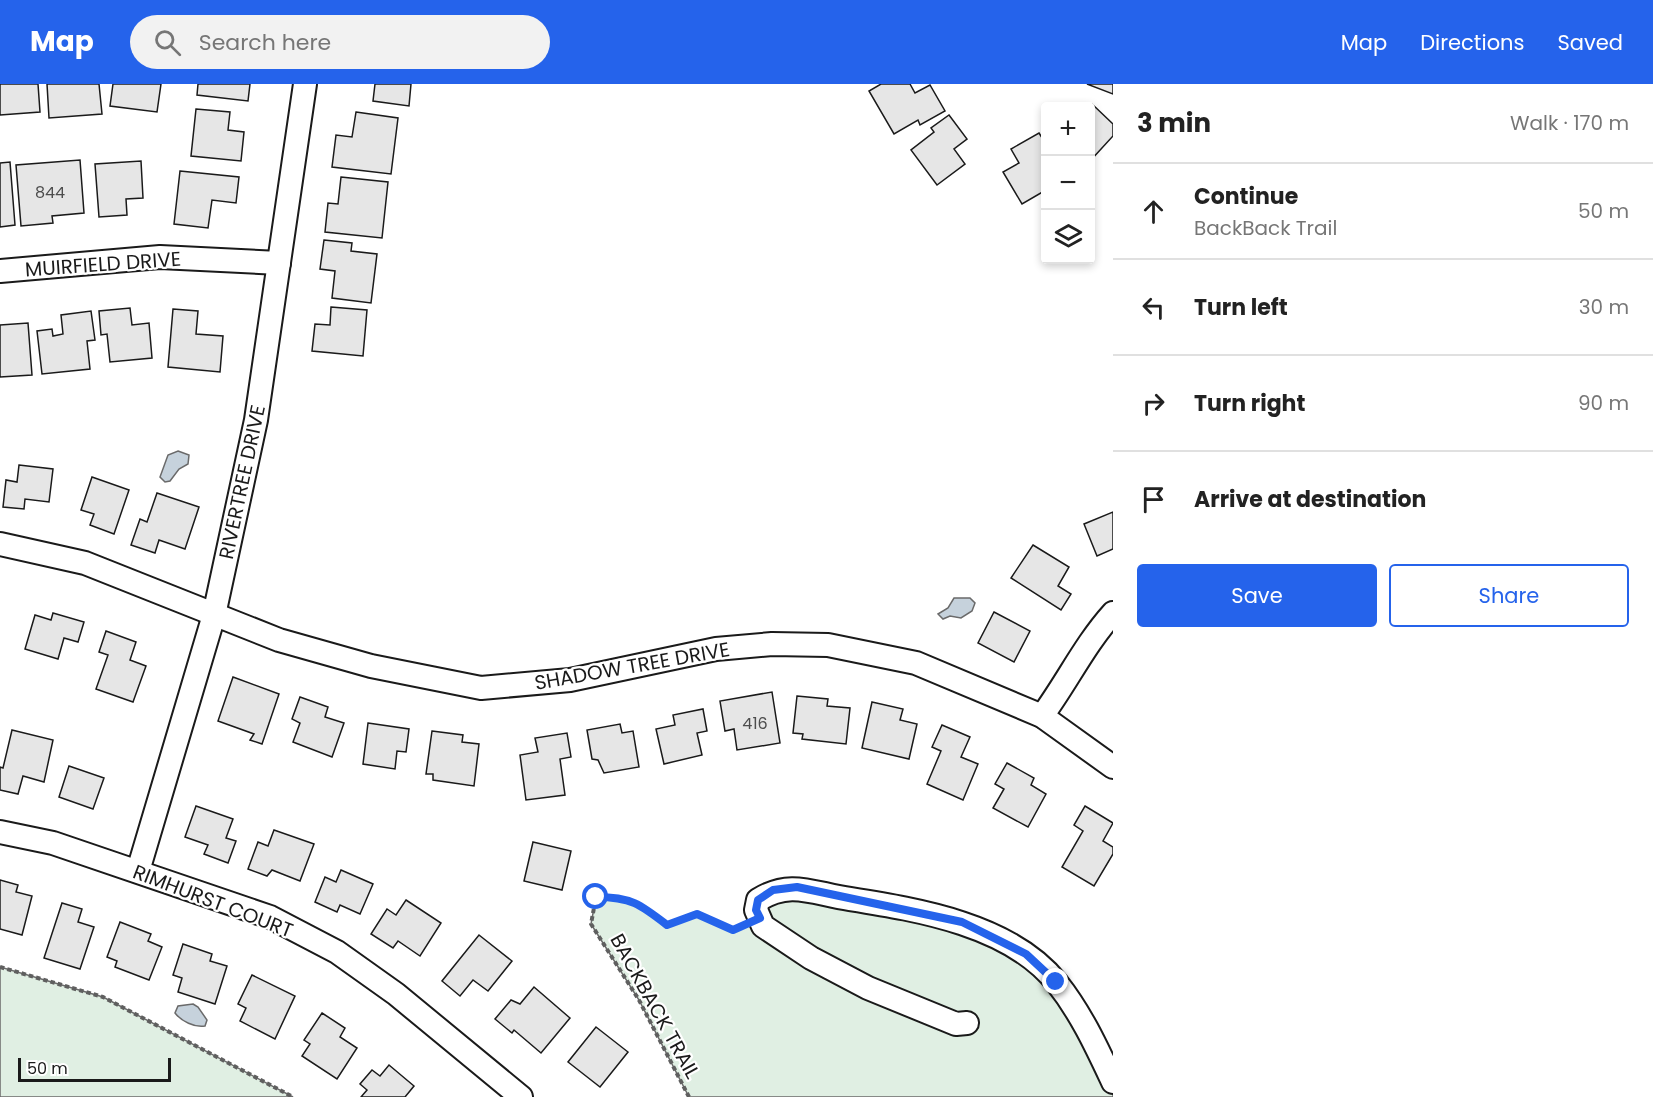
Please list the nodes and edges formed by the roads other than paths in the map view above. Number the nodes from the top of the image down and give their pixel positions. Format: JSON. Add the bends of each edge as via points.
{"nodes":[{"id":1,"x":305,"y":84,"type":"edge"},
{"id":2,"x":279,"y":263,"type":"junction"},
{"id":3,"x":0,"y":271,"type":"edge"},
{"id":4,"x":0,"y":544,"type":"edge"},
{"id":5,"x":1113,"y":612,"type":"edge"},
{"id":6,"x":214,"y":615,"type":"junction"},
{"id":7,"x":1042,"y":716,"type":"junction"},
{"id":8,"x":1113,"y":767,"type":"edge"},
{"id":9,"x":0,"y":832,"type":"edge"},
{"id":10,"x":138,"y":871,"type":"junction"},
{"id":11,"x":967,"y":1023,"type":"dead end"},
{"id":12,"x":1113,"y":1082,"type":"edge"},
{"id":13,"x":521,"y":1097,"type":"edge"}],
"edges":[{"from":1,"to":2,"type":"street","name":"RIVERTREE DRIVE"},
{"from":2,"to":3,"type":"street","name":"MUIRFIELD DRIVE","via":[[160,257]]},
{"from":2,"to":6,"type":"street","name":"RIVERTREE DRIVE","via":[[256,420]]},
{"from":4,"to":6,"type":"street","name":"SHADOW TREE DRIVE","via":[[84,563]]},
{"from":5,"to":7,"type":"street","via":[[1089,639],[1067,681]]},
{"from":6,"to":7,"type":"street","name":"SHADOW TREE DRIVE","via":[[279,640],[371,666],[481,688],[570,680],[716,649],[828,645],[916,663]]},
{"from":6,"to":10,"type":"street","name":"RIVERTREE DRIVE"},
{"from":7,"to":8,"type":"street","name":"SHADOW TREE DRIVE"},
{"from":9,"to":10,"type":"street","name":"RIMHURST COURT","via":[[53,843]]},
{"from":10,"to":13,"type":"street","name":"RIMHURST COURT","via":[[270,917],[337,952],[396,994]]},
{"from":11,"to":12,"type":"street","via":[[956,1024],[838,973],[763,926],[756,910],[758,900],[773,890],[797,887],[962,922],[1026,954],[1056,982],[1091,1035]]}]}
